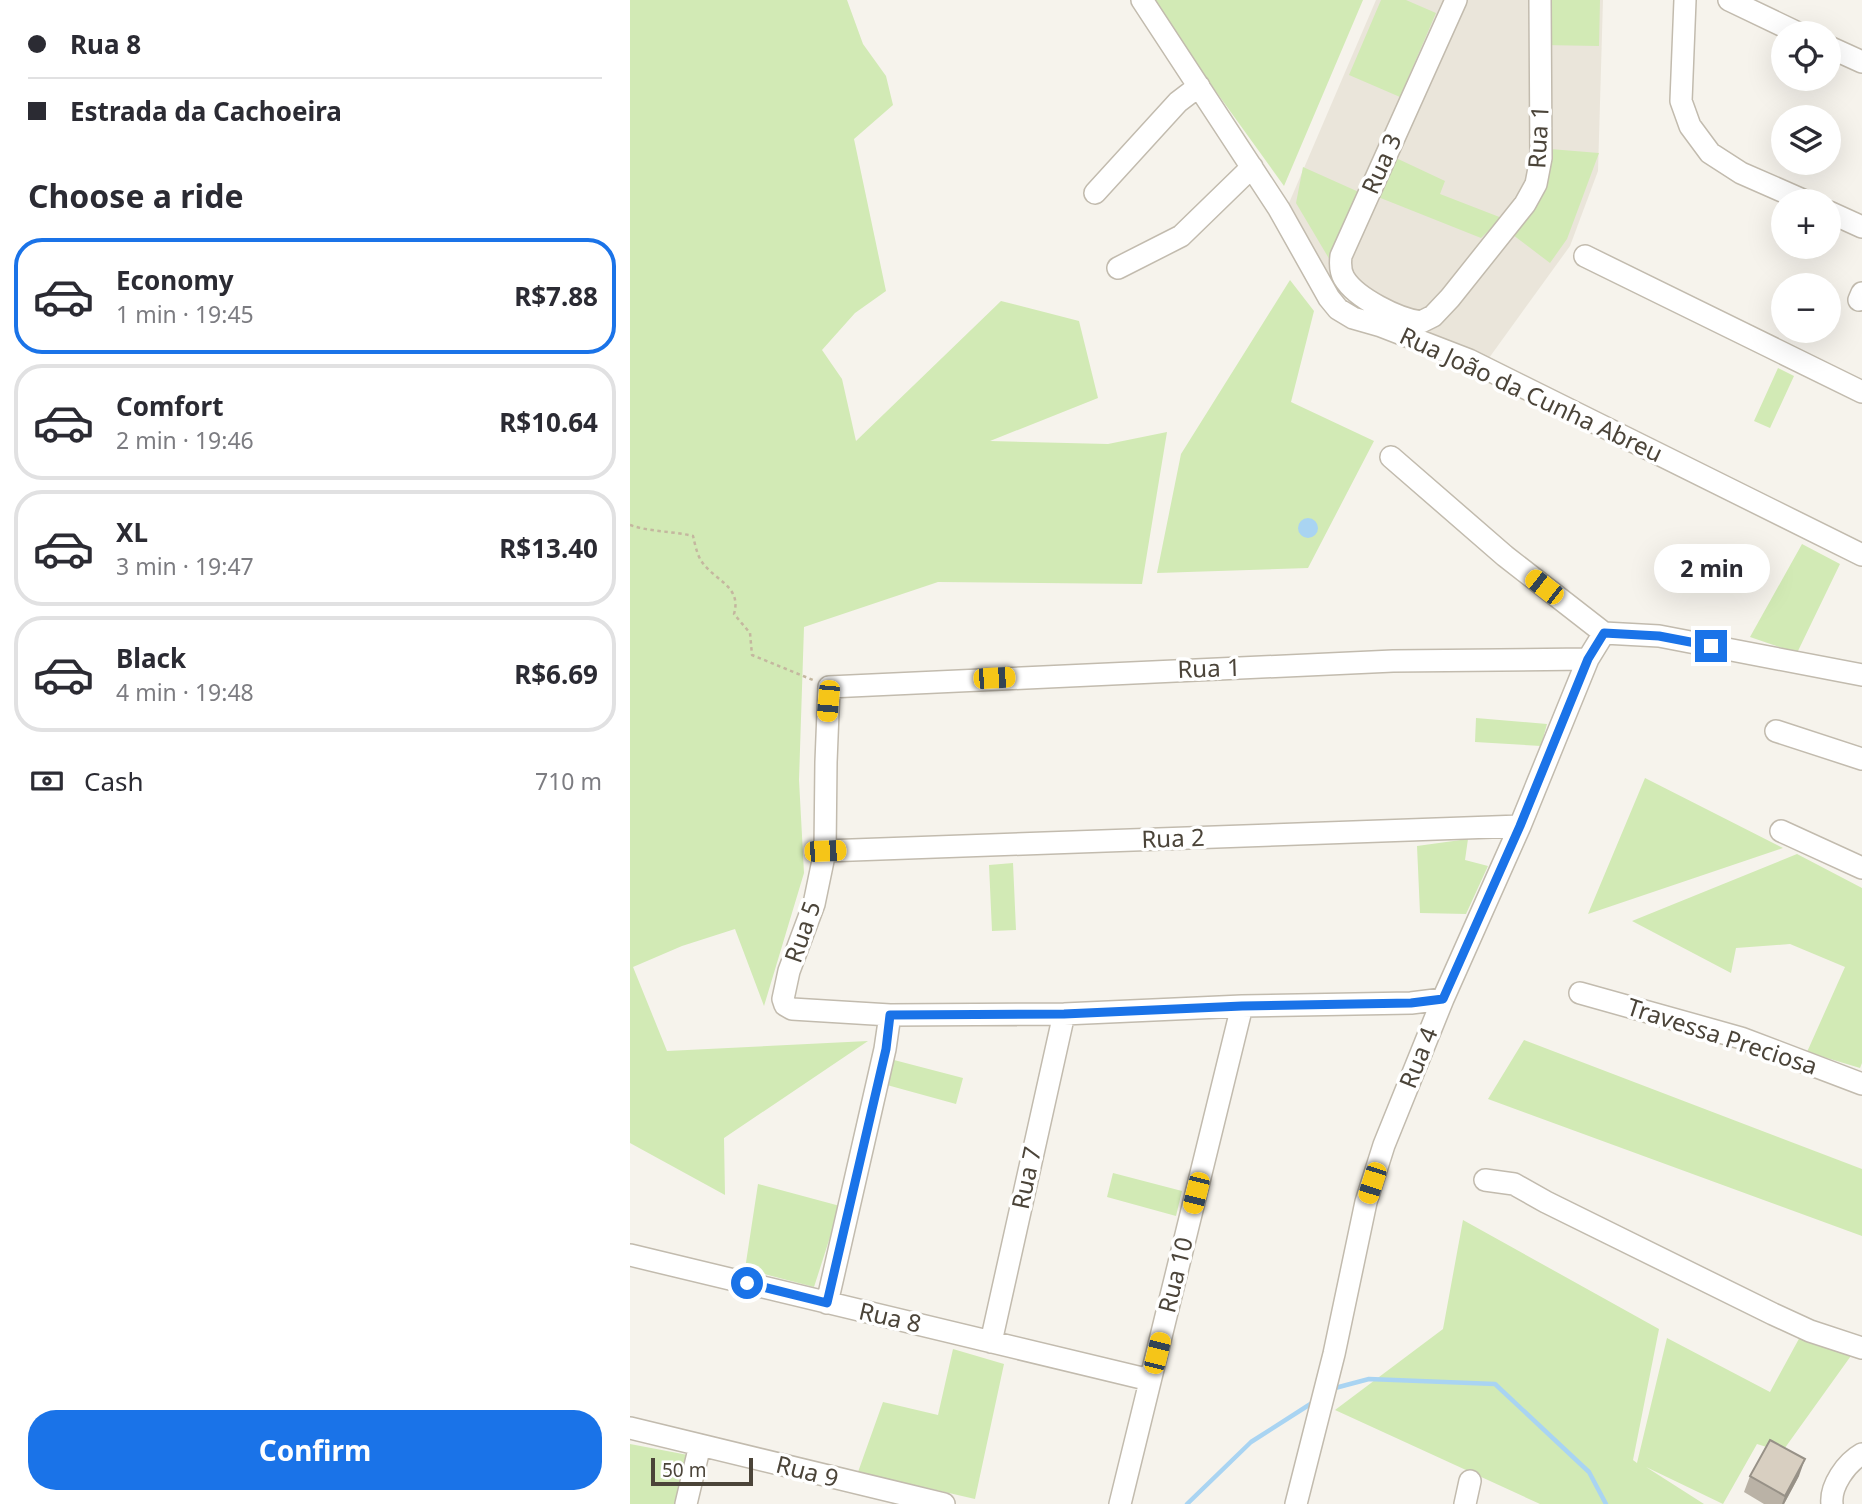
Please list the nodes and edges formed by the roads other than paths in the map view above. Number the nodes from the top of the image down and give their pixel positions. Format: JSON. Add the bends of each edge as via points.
{"nodes":[{"id":1,"x":1142,"y":0,"type":"edge"},
{"id":2,"x":1456,"y":0,"type":"edge"},
{"id":3,"x":1540,"y":0,"type":"edge"},
{"id":4,"x":1685,"y":0,"type":"edge"},
{"id":5,"x":1729,"y":0,"type":"edge"},
{"id":6,"x":1773,"y":21,"type":"edge"},
{"id":7,"x":1841,"y":52,"type":"edge"},
{"id":8,"x":1862,"y":62,"type":"edge"},
{"id":9,"x":1199,"y":86,"type":"junction"},
{"id":10,"x":1252,"y":167,"type":"junction"},
{"id":11,"x":1778,"y":189,"type":"edge"},
{"id":12,"x":1095,"y":193,"type":"dead end"},
{"id":13,"x":1841,"y":217,"type":"edge"},
{"id":14,"x":1862,"y":227,"type":"edge"},
{"id":15,"x":1585,"y":256,"type":"dead end"},
{"id":16,"x":1118,"y":268,"type":"dead end"},
{"id":17,"x":1385,"y":319,"type":"junction"},
{"id":18,"x":1862,"y":392,"type":"edge"},
{"id":19,"x":1391,"y":457,"type":"dead end"},
{"id":20,"x":1862,"y":555,"type":"edge"},
{"id":21,"x":1604,"y":633,"type":"junction"},
{"id":22,"x":1588,"y":659,"type":"junction"},
{"id":23,"x":1862,"y":675,"type":"edge"},
{"id":24,"x":1776,"y":731,"type":"dead end"},
{"id":25,"x":1862,"y":759,"type":"edge"},
{"id":26,"x":1520,"y":826,"type":"junction"},
{"id":27,"x":1781,"y":831,"type":"dead end"},
{"id":28,"x":825,"y":851,"type":"junction"},
{"id":29,"x":1862,"y":868,"type":"edge"},
{"id":30,"x":1580,"y":993,"type":"dead end"},
{"id":31,"x":1443,"y":999,"type":"junction"},
{"id":32,"x":1242,"y":1006,"type":"junction"},
{"id":33,"x":1064,"y":1014,"type":"junction"},
{"id":34,"x":890,"y":1015,"type":"junction"},
{"id":35,"x":1862,"y":1084,"type":"edge"},
{"id":36,"x":1485,"y":1180,"type":"dead end"},
{"id":37,"x":630,"y":1255,"type":"edge"},
{"id":38,"x":827,"y":1303,"type":"junction"},
{"id":39,"x":991,"y":1342,"type":"junction"},
{"id":40,"x":1862,"y":1348,"type":"edge"},
{"id":41,"x":1150,"y":1380,"type":"junction"},
{"id":42,"x":630,"y":1428,"type":"edge"},
{"id":43,"x":700,"y":1446,"type":"junction"},
{"id":44,"x":1862,"y":1454,"type":"edge"},
{"id":45,"x":1470,"y":1481,"type":"dead end"},
{"id":46,"x":862,"y":1495,"type":"edge"},
{"id":47,"x":686,"y":1504,"type":"edge"},
{"id":48,"x":944,"y":1504,"type":"edge"},
{"id":49,"x":1120,"y":1504,"type":"edge"},
{"id":50,"x":1296,"y":1504,"type":"edge"},
{"id":51,"x":1465,"y":1504,"type":"edge"},
{"id":52,"x":1832,"y":1504,"type":"edge"}],
"edges":[{"from":1,"to":9,"type":"street","name":"Rua João da Cunha Abreu"},
{"from":2,"to":17,"type":"street","name":"Rua 3","via":[[1341,256],[1344,279]]},
{"from":3,"to":17,"type":"street","name":"Rua 1","via":[[1541,158],[1536,184],[1525,204],[1433,317],[1421,322]]},
{"from":4,"to":11,"type":"street","via":[[1681,101],[1690,127],[1710,153]]},
{"from":5,"to":6,"type":"street"},
{"from":7,"to":8,"type":"street"},
{"from":9,"to":10,"type":"street","name":"Rua João da Cunha Abreu"},
{"from":9,"to":12,"type":"street","via":[[1178,102]]},
{"from":10,"to":16,"type":"street","via":[[1181,236]]},
{"from":10,"to":17,"type":"street","name":"Rua João da Cunha Abreu","via":[[1338,309],[1353,318]]},
{"from":13,"to":14,"type":"street"},
{"from":15,"to":18,"type":"street"},
{"from":17,"to":20,"type":"street","name":"Rua João da Cunha Abreu"},
{"from":19,"to":21,"type":"street","via":[[1505,556]]},
{"from":21,"to":22,"type":"street","name":"Rua 4"},
{"from":21,"to":23,"type":"street","via":[[1659,636]]},
{"from":22,"to":26,"type":"street","name":"Rua 4"},
{"from":22,"to":28,"type":"street","name":"Rua 1","via":[[1393,661],[829,687]]},
{"from":24,"to":25,"type":"street"},
{"from":26,"to":28,"type":"street","name":"Rua 2"},
{"from":26,"to":31,"type":"street","name":"Rua 4"},
{"from":27,"to":29,"type":"street"},
{"from":28,"to":34,"type":"street","name":"Rua 5","via":[[784,1002],[792,1009]]},
{"from":30,"to":35,"type":"street","name":"Travessa Preciosa","via":[[1741,1038]]},
{"from":31,"to":32,"type":"street"},
{"from":31,"to":50,"type":"street","name":"Rua 4","via":[[1366,1202]]},
{"from":32,"to":33,"type":"street"},
{"from":32,"to":41,"type":"street","name":"Rua 10"},
{"from":33,"to":34,"type":"street"},
{"from":33,"to":39,"type":"street","name":"Rua 7"},
{"from":34,"to":38,"type":"street"},
{"from":36,"to":40,"type":"street","via":[[1514,1184],[1773,1314]]},
{"from":37,"to":38,"type":"street","name":"Rua 8"},
{"from":38,"to":39,"type":"street","name":"Rua 8"},
{"from":39,"to":41,"type":"street","name":"Rua 8"},
{"from":41,"to":49,"type":"street","name":"Rua 10"},
{"from":42,"to":43,"type":"street","name":"Rua 9"},
{"from":43,"to":46,"type":"street","name":"Rua 9"},
{"from":43,"to":47,"type":"street"},
{"from":44,"to":52,"type":"street","via":[[1840,1477]]},
{"from":45,"to":51,"type":"street"},
{"from":46,"to":48,"type":"street","name":"Rua 9"}]}
